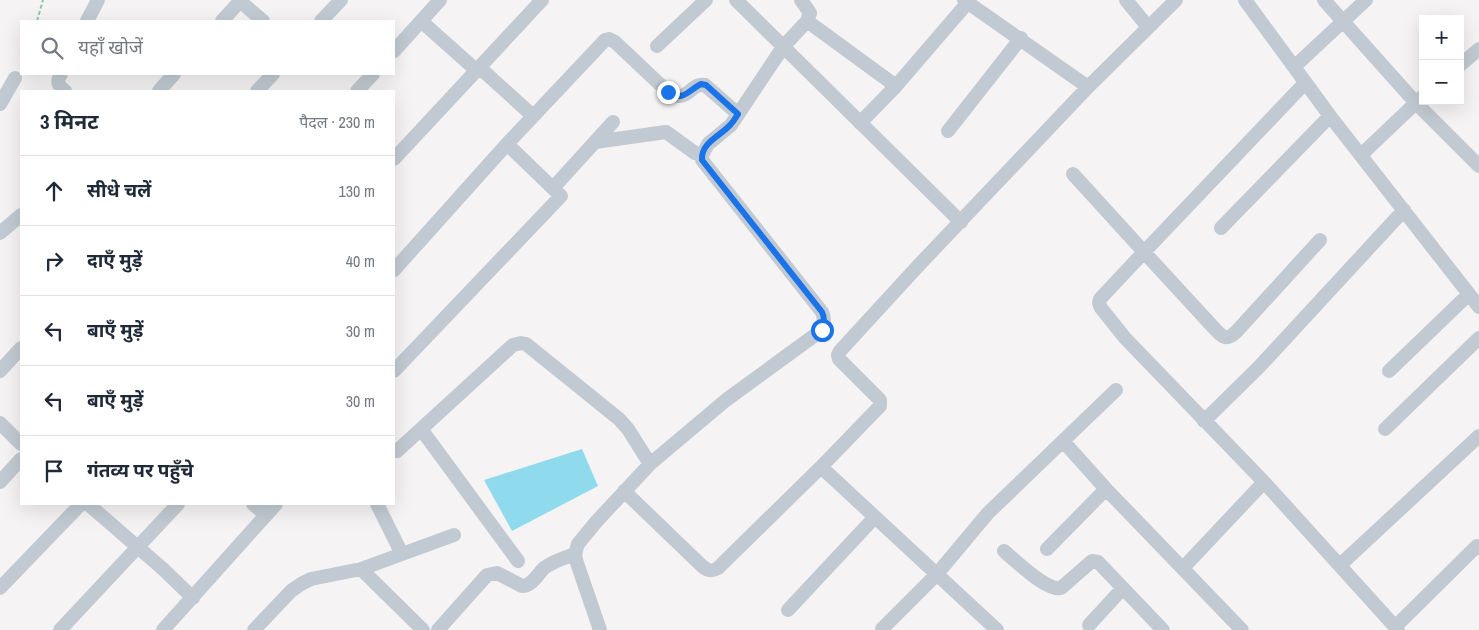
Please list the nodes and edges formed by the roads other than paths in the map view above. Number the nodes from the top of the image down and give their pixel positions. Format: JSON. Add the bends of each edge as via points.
{"nodes":[{"id":1,"x":98,"y":0,"type":"edge"},
{"id":2,"x":341,"y":0,"type":"edge"},
{"id":3,"x":440,"y":0,"type":"edge"},
{"id":4,"x":542,"y":0,"type":"edge"},
{"id":5,"x":706,"y":0,"type":"edge"},
{"id":6,"x":736,"y":0,"type":"edge"},
{"id":7,"x":801,"y":0,"type":"edge"},
{"id":8,"x":1126,"y":0,"type":"edge"},
{"id":9,"x":1176,"y":0,"type":"edge"},
{"id":10,"x":1245,"y":0,"type":"edge"},
{"id":11,"x":1324,"y":0,"type":"edge"},
{"id":12,"x":1366,"y":0,"type":"edge"},
{"id":13,"x":241,"y":1,"type":"edge"},
{"id":14,"x":967,"y":1,"type":"edge"},
{"id":15,"x":88,"y":20,"type":"edge"},
{"id":16,"x":223,"y":20,"type":"edge"},
{"id":17,"x":262,"y":20,"type":"edge"},
{"id":18,"x":322,"y":20,"type":"edge"},
{"id":19,"x":807,"y":21,"type":"junction"},
{"id":20,"x":1344,"y":21,"type":"junction"},
{"id":21,"x":421,"y":22,"type":"junction"},
{"id":22,"x":1148,"y":27,"type":"junction"},
{"id":23,"x":1021,"y":38,"type":"junction"},
{"id":24,"x":657,"y":46,"type":"dead end"},
{"id":25,"x":783,"y":47,"type":"junction"},
{"id":26,"x":1479,"y":49,"type":"edge"},
{"id":27,"x":395,"y":50,"type":"edge"},
{"id":28,"x":1464,"y":62,"type":"edge"},
{"id":29,"x":1294,"y":67,"type":"junction"},
{"id":30,"x":477,"y":69,"type":"junction"},
{"id":31,"x":60,"y":75,"type":"edge"},
{"id":32,"x":173,"y":75,"type":"edge"},
{"id":33,"x":272,"y":75,"type":"edge"},
{"id":34,"x":372,"y":75,"type":"edge"},
{"id":35,"x":15,"y":78,"type":"dead end"},
{"id":36,"x":1305,"y":83,"type":"junction"},
{"id":37,"x":896,"y":86,"type":"junction"},
{"id":38,"x":1088,"y":87,"type":"junction"},
{"id":39,"x":64,"y":90,"type":"edge"},
{"id":40,"x":159,"y":90,"type":"edge"},
{"id":41,"x":258,"y":90,"type":"edge"},
{"id":42,"x":358,"y":90,"type":"edge"},
{"id":43,"x":1419,"y":100,"type":"edge"},
{"id":44,"x":0,"y":104,"type":"edge"},
{"id":45,"x":1424,"y":105,"type":"edge"},
{"id":46,"x":738,"y":114,"type":"junction"},
{"id":47,"x":533,"y":116,"type":"junction"},
{"id":48,"x":1330,"y":116,"type":"junction"},
{"id":49,"x":614,"y":122,"type":"dead end"},
{"id":50,"x":860,"y":123,"type":"junction"},
{"id":51,"x":948,"y":131,"type":"dead end"},
{"id":52,"x":595,"y":142,"type":"junction"},
{"id":53,"x":507,"y":144,"type":"junction"},
{"id":54,"x":702,"y":155,"type":"junction"},
{"id":55,"x":1361,"y":155,"type":"junction"},
{"id":56,"x":395,"y":158,"type":"edge"},
{"id":57,"x":1479,"y":166,"type":"edge"},
{"id":58,"x":1072,"y":174,"type":"dead end"},
{"id":59,"x":553,"y":188,"type":"junction"},
{"id":60,"x":1404,"y":210,"type":"junction"},
{"id":61,"x":20,"y":216,"type":"edge"},
{"id":62,"x":961,"y":222,"type":"junction"},
{"id":63,"x":1221,"y":228,"type":"dead end"},
{"id":64,"x":0,"y":233,"type":"edge"},
{"id":65,"x":1320,"y":240,"type":"dead end"},
{"id":66,"x":1144,"y":252,"type":"junction"},
{"id":67,"x":395,"y":269,"type":"edge"},
{"id":68,"x":1475,"y":300,"type":"edge"},
{"id":69,"x":1479,"y":338,"type":"edge"},
{"id":70,"x":20,"y":349,"type":"edge"},
{"id":71,"x":395,"y":370,"type":"edge"},
{"id":72,"x":0,"y":371,"type":"edge"},
{"id":73,"x":1389,"y":371,"type":"dead end"},
{"id":74,"x":1116,"y":390,"type":"dead end"},
{"id":75,"x":1204,"y":421,"type":"junction"},
{"id":76,"x":0,"y":423,"type":"edge"},
{"id":77,"x":421,"y":429,"type":"junction"},
{"id":78,"x":1385,"y":429,"type":"dead end"},
{"id":79,"x":1479,"y":436,"type":"edge"},
{"id":80,"x":1063,"y":441,"type":"junction"},
{"id":81,"x":20,"y":443,"type":"edge"},
{"id":82,"x":395,"y":451,"type":"edge"},
{"id":83,"x":20,"y":460,"type":"edge"},
{"id":84,"x":650,"y":464,"type":"junction"},
{"id":85,"x":821,"y":467,"type":"junction"},
{"id":86,"x":0,"y":482,"type":"edge"},
{"id":87,"x":1264,"y":482,"type":"junction"},
{"id":88,"x":1106,"y":489,"type":"junction"},
{"id":89,"x":624,"y":491,"type":"junction"},
{"id":90,"x":81,"y":505,"type":"edge"},
{"id":91,"x":89,"y":505,"type":"edge"},
{"id":92,"x":177,"y":505,"type":"edge"},
{"id":93,"x":254,"y":505,"type":"edge"},
{"id":94,"x":275,"y":505,"type":"edge"},
{"id":95,"x":378,"y":505,"type":"edge"},
{"id":96,"x":266,"y":515,"type":"junction"},
{"id":97,"x":875,"y":517,"type":"junction"},
{"id":98,"x":454,"y":535,"type":"dead end"},
{"id":99,"x":1478,"y":546,"type":"edge"},
{"id":100,"x":137,"y":548,"type":"junction"},
{"id":101,"x":1047,"y":549,"type":"dead end"},
{"id":102,"x":1004,"y":551,"type":"dead end"},
{"id":103,"x":402,"y":554,"type":"junction"},
{"id":104,"x":575,"y":554,"type":"junction"},
{"id":105,"x":518,"y":561,"type":"dead end"},
{"id":106,"x":1340,"y":565,"type":"junction"},
{"id":107,"x":1183,"y":568,"type":"junction"},
{"id":108,"x":361,"y":569,"type":"junction"},
{"id":109,"x":938,"y":574,"type":"junction"},
{"id":110,"x":0,"y":588,"type":"edge"},
{"id":111,"x":1123,"y":588,"type":"junction"},
{"id":112,"x":193,"y":598,"type":"junction"},
{"id":113,"x":788,"y":610,"type":"dead end"},
{"id":114,"x":1089,"y":624,"type":"dead end"},
{"id":115,"x":1397,"y":628,"type":"edge"},
{"id":116,"x":882,"y":629,"type":"edge"},
{"id":117,"x":60,"y":630,"type":"edge"},
{"id":118,"x":163,"y":630,"type":"edge"},
{"id":119,"x":254,"y":630,"type":"edge"},
{"id":120,"x":423,"y":630,"type":"edge"},
{"id":121,"x":438,"y":630,"type":"edge"},
{"id":122,"x":600,"y":630,"type":"edge"},
{"id":123,"x":997,"y":630,"type":"edge"},
{"id":124,"x":1163,"y":630,"type":"edge"},
{"id":125,"x":1242,"y":630,"type":"edge"}],
"edges":[{"from":1,"to":15,"type":"street"},
{"from":2,"to":18,"type":"street"},
{"from":3,"to":21,"type":"street"},
{"from":4,"to":30,"type":"street"},
{"from":5,"to":24,"type":"street"},
{"from":6,"to":25,"type":"street"},
{"from":7,"to":19,"type":"street","via":[[810,12]]},
{"from":8,"to":22,"type":"street"},
{"from":9,"to":22,"type":"street"},
{"from":10,"to":29,"type":"street"},
{"from":11,"to":20,"type":"street"},
{"from":12,"to":20,"type":"street"},
{"from":13,"to":16,"type":"street"},
{"from":13,"to":17,"type":"street"},
{"from":14,"to":23,"type":"street"},
{"from":14,"to":37,"type":"street"},
{"from":19,"to":25,"type":"street"},
{"from":19,"to":37,"type":"street"},
{"from":20,"to":29,"type":"street"},
{"from":20,"to":43,"type":"street"},
{"from":21,"to":27,"type":"street"},
{"from":21,"to":30,"type":"street"},
{"from":22,"to":38,"type":"street"},
{"from":23,"to":38,"type":"street"},
{"from":23,"to":51,"type":"street"},
{"from":25,"to":46,"type":"street"},
{"from":25,"to":50,"type":"street"},
{"from":26,"to":28,"type":"street"},
{"from":29,"to":36,"type":"street"},
{"from":30,"to":47,"type":"street"},
{"from":30,"to":56,"type":"street"},
{"from":31,"to":39,"type":"street","via":[[57,80]]},
{"from":32,"to":40,"type":"street"},
{"from":33,"to":41,"type":"street"},
{"from":34,"to":42,"type":"street"},
{"from":35,"to":44,"type":"street"},
{"from":36,"to":48,"type":"street"},
{"from":36,"to":66,"type":"street"},
{"from":37,"to":50,"type":"street"},
{"from":38,"to":62,"type":"street"},
{"from":43,"to":55,"type":"street"},
{"from":45,"to":57,"type":"street"},
{"from":46,"to":47,"type":"street","via":[[706,85],[701,84],[679,97],[668,92],[609,39],[600,44]]},
{"from":46,"to":54,"type":"street","via":[[708,144]]},
{"from":47,"to":53,"type":"street"},
{"from":48,"to":55,"type":"street"},
{"from":48,"to":63,"type":"street"},
{"from":49,"to":52,"type":"street"},
{"from":50,"to":62,"type":"street"},
{"from":52,"to":54,"type":"street","via":[[666,132]]},
{"from":52,"to":59,"type":"street"},
{"from":53,"to":59,"type":"street"},
{"from":53,"to":67,"type":"street"},
{"from":54,"to":84,"type":"street","via":[[702,160],[822,312],[824,323],[822,330],[726,400]]},
{"from":55,"to":60,"type":"street"},
{"from":58,"to":66,"type":"street"},
{"from":59,"to":71,"type":"street","via":[[562,196]]},
{"from":60,"to":68,"type":"street"},
{"from":60,"to":75,"type":"street","via":[[1259,367]]},
{"from":61,"to":64,"type":"street"},
{"from":62,"to":85,"type":"street","via":[[838,354],[839,359],[881,403]]},
{"from":65,"to":66,"type":"street","via":[[1231,337],[1221,335]]},
{"from":66,"to":75,"type":"street","via":[[1099,303],[1125,338]]},
{"from":68,"to":73,"type":"street"},
{"from":69,"to":78,"type":"street"},
{"from":70,"to":72,"type":"street"},
{"from":74,"to":80,"type":"street"},
{"from":75,"to":87,"type":"street"},
{"from":76,"to":81,"type":"street"},
{"from":77,"to":82,"type":"street"},
{"from":77,"to":84,"type":"street","via":[[521,342],[619,419]]},
{"from":77,"to":105,"type":"street"},
{"from":79,"to":106,"type":"street"},
{"from":80,"to":88,"type":"street"},
{"from":80,"to":109,"type":"street","via":[[988,513]]},
{"from":83,"to":86,"type":"street"},
{"from":84,"to":89,"type":"street"},
{"from":85,"to":89,"type":"street","via":[[713,571],[702,566]]},
{"from":85,"to":97,"type":"street"},
{"from":87,"to":106,"type":"street"},
{"from":87,"to":107,"type":"street"},
{"from":88,"to":101,"type":"street"},
{"from":88,"to":107,"type":"street"},
{"from":89,"to":104,"type":"street","via":[[578,544]]},
{"from":90,"to":110,"type":"street"},
{"from":91,"to":100,"type":"street"},
{"from":92,"to":100,"type":"street"},
{"from":93,"to":96,"type":"street"},
{"from":94,"to":96,"type":"street"},
{"from":95,"to":103,"type":"street"},
{"from":96,"to":112,"type":"street"},
{"from":97,"to":109,"type":"street"},
{"from":97,"to":113,"type":"street"},
{"from":98,"to":103,"type":"street"},
{"from":99,"to":115,"type":"street"},
{"from":100,"to":112,"type":"street"},
{"from":100,"to":117,"type":"street"},
{"from":102,"to":111,"type":"street","via":[[1055,589],[1061,588],[1092,561],[1100,564]]},
{"from":103,"to":108,"type":"street"},
{"from":104,"to":121,"type":"street","via":[[550,564],[526,586],[497,573],[487,575]]},
{"from":104,"to":122,"type":"street"},
{"from":106,"to":115,"type":"street"},
{"from":107,"to":125,"type":"street"},
{"from":108,"to":119,"type":"street","via":[[301,584]]},
{"from":108,"to":120,"type":"street"},
{"from":109,"to":116,"type":"street"},
{"from":109,"to":123,"type":"street"},
{"from":111,"to":114,"type":"street"},
{"from":111,"to":124,"type":"street"},
{"from":112,"to":118,"type":"street"}]}
